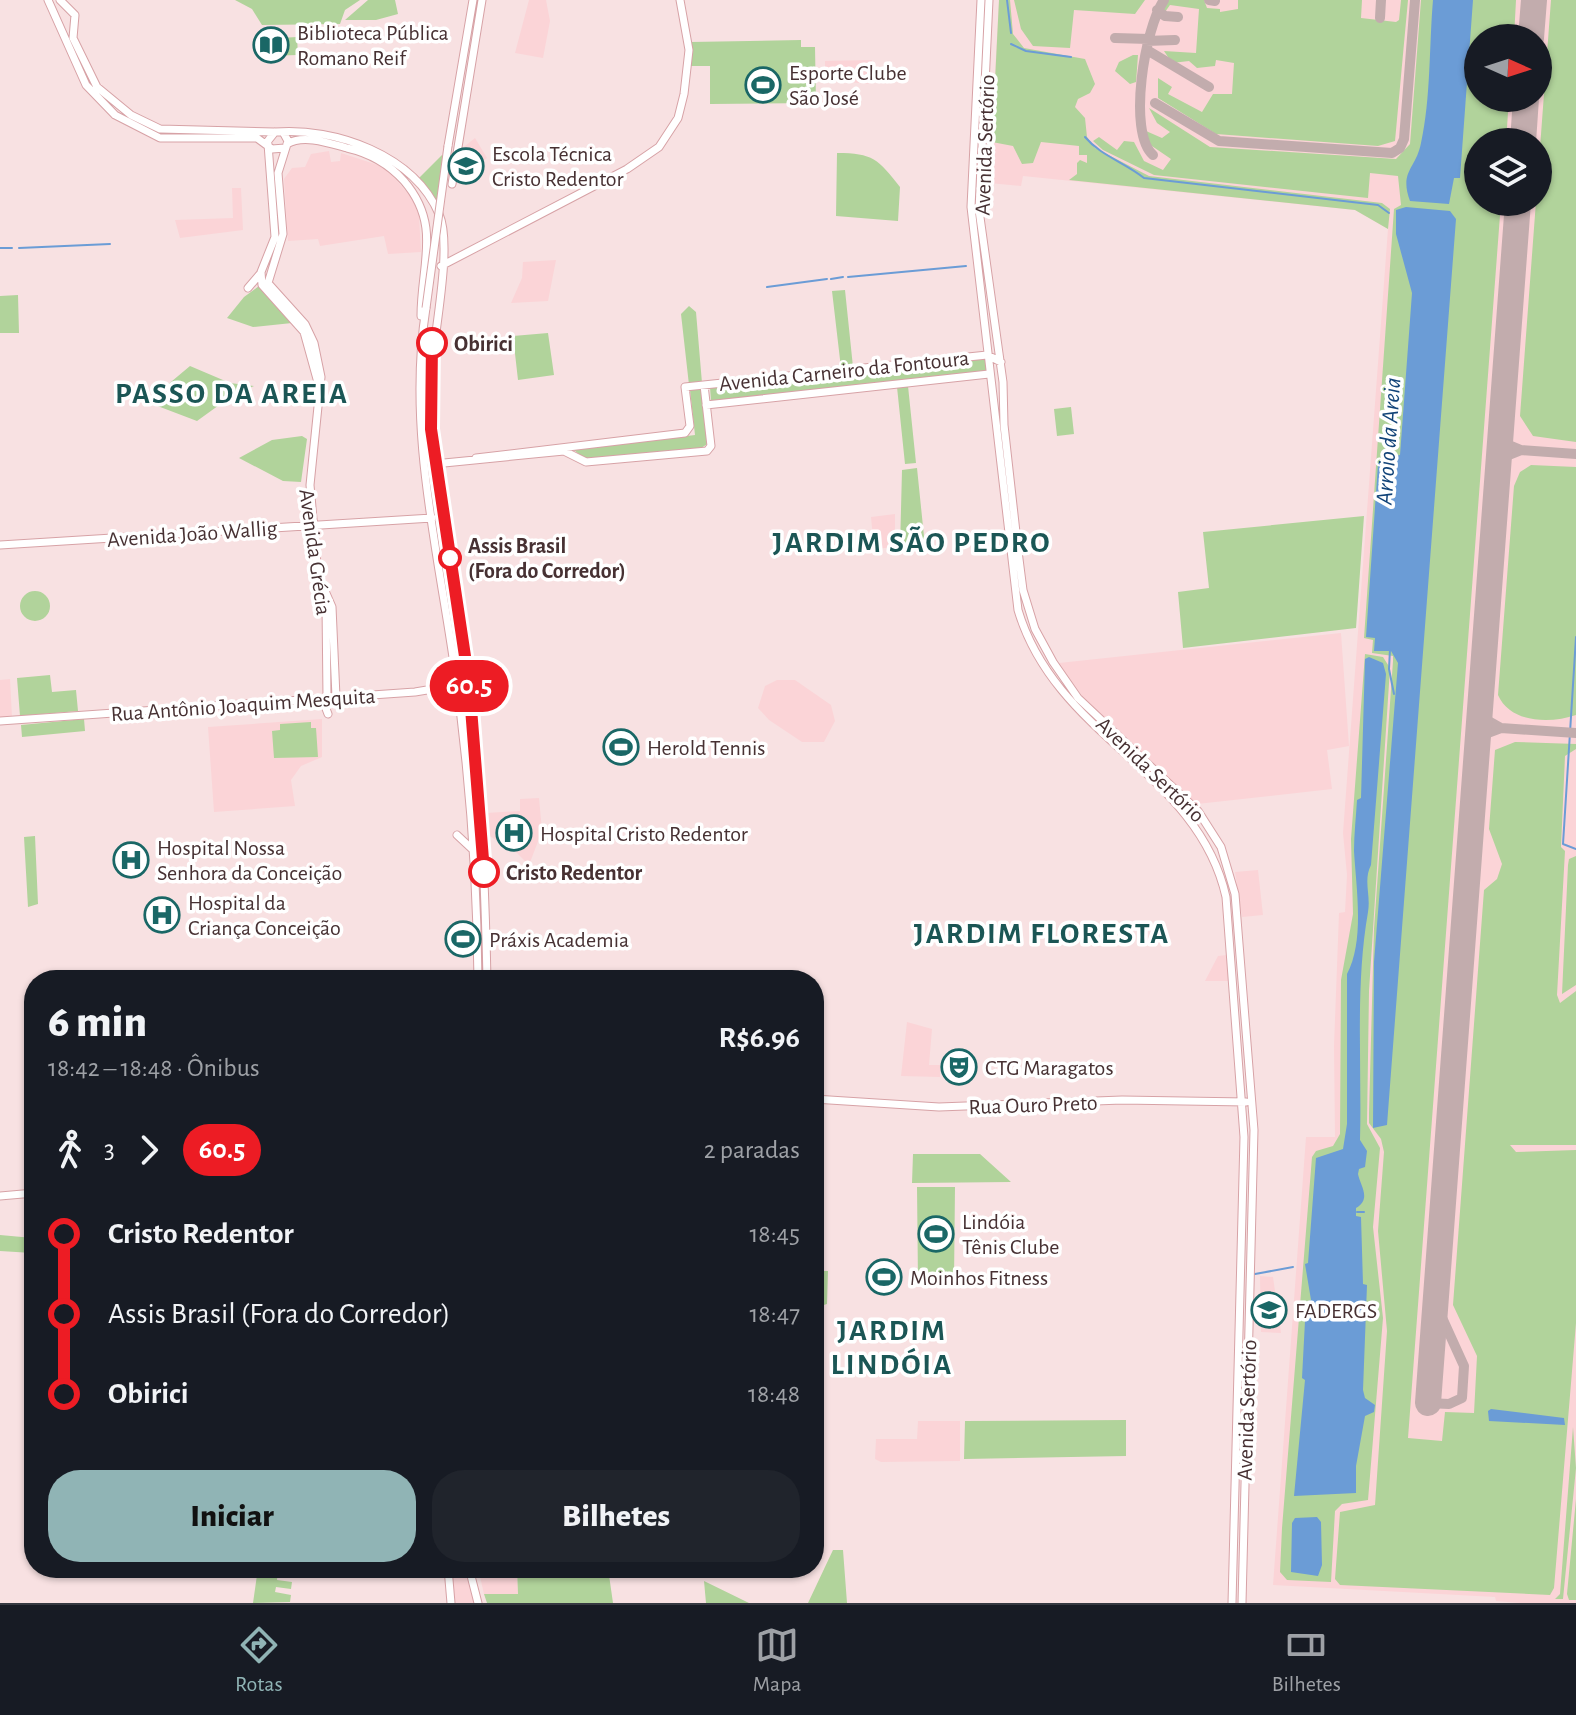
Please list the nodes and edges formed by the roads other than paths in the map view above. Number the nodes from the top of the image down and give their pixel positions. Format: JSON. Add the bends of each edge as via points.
{"nodes":[{"id":1,"x":48,"y":0,"type":"edge"},
{"id":2,"x":60,"y":0,"type":"edge"},
{"id":3,"x":473,"y":0,"type":"edge"},
{"id":4,"x":482,"y":0,"type":"edge"},
{"id":5,"x":680,"y":0,"type":"edge"},
{"id":6,"x":981,"y":0,"type":"edge"},
{"id":7,"x":989,"y":0,"type":"edge"},
{"id":8,"x":68,"y":10,"type":"junction"},
{"id":9,"x":58,"y":25,"type":"junction"},
{"id":10,"x":72,"y":28,"type":"junction"},
{"id":11,"x":280,"y":132,"type":"junction"},
{"id":12,"x":160,"y":134,"type":"junction"},
{"id":13,"x":267,"y":143,"type":"junction"},
{"id":14,"x":286,"y":146,"type":"junction"},
{"id":15,"x":452,"y":184,"type":"dead end"},
{"id":16,"x":444,"y":227,"type":"junction"},
{"id":17,"x":427,"y":229,"type":"junction"},
{"id":18,"x":426,"y":257,"type":"junction"},
{"id":19,"x":441,"y":266,"type":"junction"},
{"id":20,"x":263,"y":277,"type":"junction"},
{"id":21,"x":248,"y":288,"type":"dead end"},
{"id":22,"x":421,"y":338,"type":"junction"},
{"id":23,"x":987,"y":355,"type":"junction"},
{"id":24,"x":1001,"y":362,"type":"junction"},
{"id":25,"x":900,"y":364,"type":"junction"},
{"id":26,"x":848,"y":370,"type":"junction"},
{"id":27,"x":989,"y":374,"type":"junction"},
{"id":28,"x":902,"y":383,"type":"junction"},
{"id":29,"x":704,"y":385,"type":"junction"},
{"id":30,"x":850,"y":389,"type":"junction"},
{"id":31,"x":706,"y":405,"type":"junction"},
{"id":32,"x":476,"y":458,"type":"junction"},
{"id":33,"x":435,"y":464,"type":"junction"},
{"id":34,"x":424,"y":467,"type":"junction"},
{"id":35,"x":432,"y":518,"type":"junction"},
{"id":36,"x":312,"y":525,"type":"junction"},
{"id":37,"x":0,"y":545,"type":"edge"},
{"id":38,"x":333,"y":585,"type":"dead end"},
{"id":39,"x":332,"y":607,"type":"junction"},
{"id":40,"x":469,"y":683,"type":"junction"},
{"id":41,"x":457,"y":688,"type":"junction"},
{"id":42,"x":331,"y":697,"type":"junction"},
{"id":43,"x":311,"y":698,"type":"junction"},
{"id":44,"x":328,"y":714,"type":"dead end"},
{"id":45,"x":0,"y":721,"type":"edge"},
{"id":46,"x":457,"y":835,"type":"dead end"},
{"id":47,"x":472,"y":849,"type":"junction"},
{"id":48,"x":478,"y":970,"type":"edge"},
{"id":49,"x":487,"y":970,"type":"edge"},
{"id":50,"x":824,"y":1100,"type":"edge"},
{"id":51,"x":1248,"y":1102,"type":"junction"},
{"id":52,"x":24,"y":1194,"type":"edge"},
{"id":53,"x":0,"y":1196,"type":"edge"},
{"id":54,"x":449,"y":1578,"type":"edge"},
{"id":55,"x":472,"y":1578,"type":"edge"},
{"id":56,"x":1232,"y":1590,"type":"junction"},
{"id":57,"x":451,"y":1603,"type":"edge"},
{"id":58,"x":478,"y":1603,"type":"edge"},
{"id":59,"x":1232,"y":1603,"type":"edge"},
{"id":60,"x":1241,"y":1603,"type":"edge"}],
"edges":[{"from":1,"to":9,"type":"main road"},
{"from":2,"to":8,"type":"main road"},
{"from":3,"to":22,"type":"main road","bridge":true},
{"from":4,"to":15,"type":"main road"},
{"from":5,"to":19,"type":"main road","via":[[689,50],[684,94],[678,118],[659,147]]},
{"from":6,"to":23,"type":"main road","name":"Avenida Sertório","via":[[971,207]]},
{"from":7,"to":24,"type":"main road","name":"Avenida Sertório","via":[[979,210]]},
{"from":8,"to":9,"type":"main road","via":[[60,13]]},
{"from":8,"to":10,"type":"main road","via":[[76,18]]},
{"from":9,"to":10,"type":"main road"},
{"from":9,"to":12,"type":"main road","via":[[90,91],[115,115]]},
{"from":10,"to":12,"type":"main road","via":[[83,62],[102,93]]},
{"from":11,"to":12,"type":"main road"},
{"from":11,"to":13,"type":"main road"},
{"from":11,"to":14,"type":"main road"},
{"from":11,"to":16,"type":"main road","via":[[339,139],[383,153],[430,200]]},
{"from":12,"to":13,"type":"main road","via":[[257,138]]},
{"from":13,"to":14,"type":"main road","via":[[275,150]]},
{"from":13,"to":20,"type":"main road","via":[[275,237]]},
{"from":14,"to":17,"type":"main road","via":[[298,139],[325,143],[380,160],[416,195]]},
{"from":14,"to":20,"type":"main road","via":[[278,181],[283,234]]},
{"from":16,"to":17,"type":"main road","via":[[436,221]]},
{"from":16,"to":19,"type":"main road"},
{"from":17,"to":18,"type":"main road"},
{"from":18,"to":19,"type":"main road","via":[[431,265]]},
{"from":18,"to":22,"type":"main road"},
{"from":19,"to":33,"type":"main road","via":[[430,362]]},
{"from":20,"to":21,"type":"main road"},
{"from":20,"to":36,"type":"main road","name":"Avenida Grécia","via":[[309,331],[321,377],[310,474]]},
{"from":22,"to":34,"type":"main road"},
{"from":23,"to":24,"type":"main road","name":"Avenida Carneiro da Fontoura"},
{"from":23,"to":25,"type":"main road","name":"Avenida Carneiro da Fontoura"},
{"from":23,"to":27,"type":"main road","name":"Avenida Sertório"},
{"from":24,"to":51,"type":"main road","name":"Avenida Sertório","via":[[1019,559],[1035,629],[1078,698],[1198,811],[1229,868]]},
{"from":25,"to":26,"type":"main road","name":"Avenida Carneiro da Fontoura"},
{"from":25,"to":28,"type":"main road"},
{"from":26,"to":29,"type":"main road","name":"Avenida Carneiro da Fontoura"},
{"from":26,"to":30,"type":"main road"},
{"from":27,"to":28,"type":"main road","name":"Avenida Carneiro da Fontoura"},
{"from":27,"to":51,"type":"main road","name":"Avenida Sertório","via":[[1018,610],[1042,668],[1191,819],[1220,868]]},
{"from":28,"to":30,"type":"main road","name":"Avenida Carneiro da Fontoura"},
{"from":29,"to":31,"type":"main road"},
{"from":29,"to":32,"type":"main road","name":"Avenida Carneiro da Fontoura","via":[[685,387],[690,430],[679,434]]},
{"from":30,"to":31,"type":"main road","name":"Avenida Carneiro da Fontoura"},
{"from":31,"to":32,"type":"main road","via":[[711,446],[707,451],[595,462],[564,451]]},
{"from":32,"to":33,"type":"main road"},
{"from":33,"to":34,"type":"main road"},
{"from":33,"to":40,"type":"main road"},
{"from":34,"to":35,"type":"main road"},
{"from":35,"to":36,"type":"main road","name":"Avenida João Wallig"},
{"from":35,"to":41,"type":"main road"},
{"from":36,"to":37,"type":"main road","name":"Avenida João Wallig"},
{"from":36,"to":39,"type":"main road","name":"Avenida Grécia","via":[[320,581]]},
{"from":36,"to":42,"type":"main road","name":"Avenida Grécia","via":[[316,582],[326,605]]},
{"from":38,"to":39,"type":"main road"},
{"from":39,"to":42,"type":"main road","name":"Avenida Grécia"},
{"from":40,"to":41,"type":"main road","name":"Rua Antônio Joaquim Mesquita"},
{"from":40,"to":49,"type":"main road","via":[[486,889]]},
{"from":41,"to":42,"type":"main road","name":"Rua Antônio Joaquim Mesquita"},
{"from":41,"to":47,"type":"main road"},
{"from":42,"to":43,"type":"main road","name":"Rua Antônio Joaquim Mesquita"},
{"from":43,"to":44,"type":"main road"},
{"from":43,"to":45,"type":"main road","name":"Rua Antônio Joaquim Mesquita"},
{"from":46,"to":47,"type":"main road"},
{"from":47,"to":48,"type":"main road"},
{"from":50,"to":51,"type":"main road","name":"Rua Ouro Preto","via":[[939,1107]]},
{"from":51,"to":56,"type":"main road","name":"Avenida Sertório"},
{"from":51,"to":60,"type":"main road","name":"Avenida Sertório"},
{"from":52,"to":53,"type":"main road"},
{"from":54,"to":57,"type":"main road"},
{"from":55,"to":58,"type":"main road"},
{"from":56,"to":59,"type":"main road","name":"Avenida Sertório"},
{"from":56,"to":60,"type":"main road"}]}
